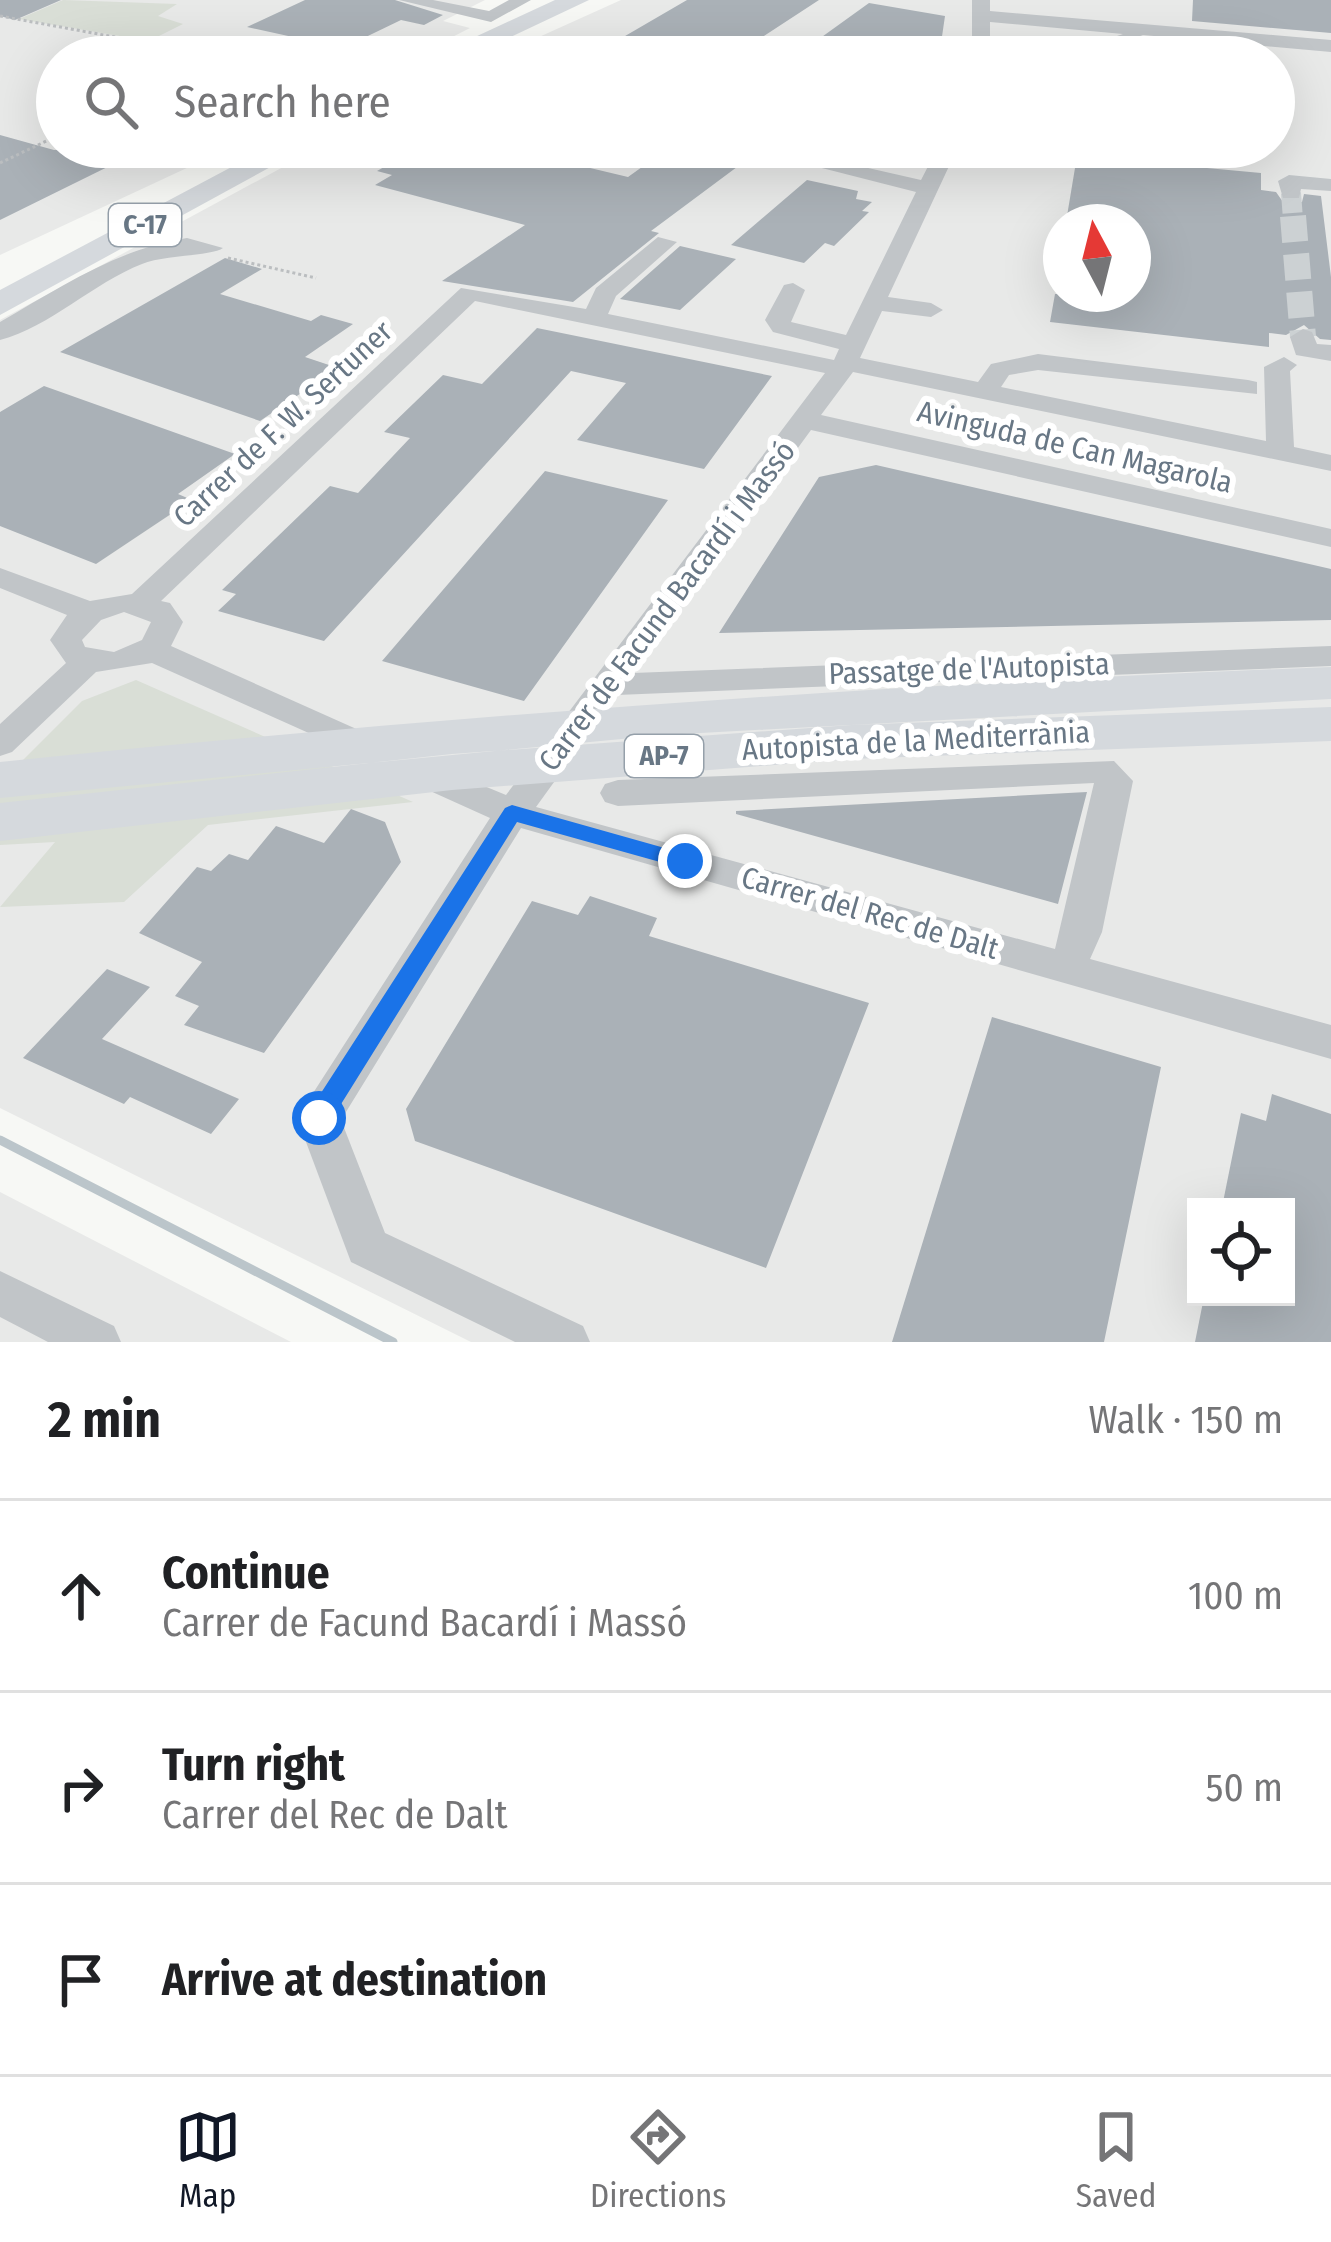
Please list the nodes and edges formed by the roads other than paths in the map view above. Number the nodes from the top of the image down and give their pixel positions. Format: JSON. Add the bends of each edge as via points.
{"nodes":[{"id":1,"x":408,"y":0,"type":"edge"},
{"id":2,"x":521,"y":0,"type":"edge"},
{"id":3,"x":555,"y":0,"type":"edge"},
{"id":4,"x":576,"y":0,"type":"edge"},
{"id":5,"x":594,"y":0,"type":"edge"},
{"id":6,"x":609,"y":0,"type":"edge"},
{"id":7,"x":981,"y":8,"type":"edge"},
{"id":8,"x":502,"y":29,"type":"junction"},
{"id":9,"x":1153,"y":30,"type":"junction"},
{"id":10,"x":488,"y":36,"type":"edge"},
{"id":11,"x":494,"y":36,"type":"edge"},
{"id":12,"x":1133,"y":36,"type":"edge"},
{"id":13,"x":1220,"y":36,"type":"edge"},
{"id":14,"x":1295,"y":43,"type":"edge"},
{"id":15,"x":1331,"y":46,"type":"edge"},
{"id":16,"x":207,"y":168,"type":"edge"},
{"id":17,"x":221,"y":168,"type":"edge"},
{"id":18,"x":253,"y":168,"type":"edge"},
{"id":19,"x":840,"y":168,"type":"edge"},
{"id":20,"x":937,"y":168,"type":"edge"},
{"id":21,"x":1331,"y":185,"type":"edge"},
{"id":22,"x":927,"y":188,"type":"junction"},
{"id":23,"x":1292,"y":193,"type":"dead end"},
{"id":24,"x":666,"y":242,"type":"dead end"},
{"id":25,"x":217,"y":252,"type":"road end"},
{"id":26,"x":5,"y":270,"type":"edge"},
{"id":27,"x":793,"y":290,"type":"dead end"},
{"id":28,"x":874,"y":303,"type":"junction"},
{"id":29,"x":0,"y":304,"type":"edge"},
{"id":30,"x":598,"y":310,"type":"junction"},
{"id":31,"x":932,"y":310,"type":"dead end"},
{"id":32,"x":0,"y":332,"type":"edge"},
{"id":33,"x":1303,"y":337,"type":"dead end"},
{"id":34,"x":1331,"y":352,"type":"edge"},
{"id":35,"x":847,"y":359,"type":"junction"},
{"id":36,"x":1281,"y":376,"type":"dead end"},
{"id":37,"x":1248,"y":388,"type":"dead end"},
{"id":38,"x":986,"y":392,"type":"junction"},
{"id":39,"x":805,"y":420,"type":"junction"},
{"id":40,"x":1280,"y":452,"type":"junction"},
{"id":41,"x":1331,"y":463,"type":"edge"},
{"id":42,"x":1331,"y":538,"type":"edge"},
{"id":43,"x":0,"y":577,"type":"edge"},
{"id":44,"x":141,"y":604,"type":"junction"},
{"id":45,"x":89,"y":612,"type":"junction"},
{"id":46,"x":152,"y":650,"type":"junction"},
{"id":47,"x":1331,"y":656,"type":"edge"},
{"id":48,"x":86,"y":662,"type":"junction"},
{"id":49,"x":1331,"y":682,"type":"edge"},
{"id":50,"x":607,"y":685,"type":"junction"},
{"id":51,"x":1331,"y":724,"type":"edge"},
{"id":52,"x":0,"y":744,"type":"edge"},
{"id":53,"x":0,"y":780,"type":"edge"},
{"id":54,"x":618,"y":793,"type":"dead end"},
{"id":55,"x":512,"y":813,"type":"junction"},
{"id":56,"x":0,"y":822,"type":"edge"},
{"id":57,"x":1066,"y":968,"type":"junction"},
{"id":58,"x":1331,"y":1042,"type":"edge"},
{"id":59,"x":0,"y":1293,"type":"edge"},
{"id":60,"x":98,"y":1342,"type":"edge"},
{"id":61,"x":566,"y":1342,"type":"edge"}],
"edges":[{"from":1,"to":8,"type":"street","via":[[464,12],[447,20]]},
{"from":2,"to":8,"type":"street"},
{"from":3,"to":8,"type":"highway"},
{"from":4,"to":8,"type":"highway"},
{"from":5,"to":8,"type":"highway"},
{"from":6,"to":8,"type":"highway"},
{"from":7,"to":9,"type":"street"},
{"from":8,"to":10,"type":"highway"},
{"from":8,"to":11,"type":"highway"},
{"from":9,"to":12,"type":"street"},
{"from":9,"to":13,"type":"street"},
{"from":14,"to":15,"type":"street"},
{"from":16,"to":26,"type":"highway"},
{"from":17,"to":26,"type":"highway","number":"C-17"},
{"from":18,"to":29,"type":"highway","number":"C-17"},
{"from":19,"to":22,"type":"street"},
{"from":20,"to":22,"type":"street","name":"Carrer de Facund Bacardí i Massó"},
{"from":21,"to":23,"type":"street","via":[[1289,181]]},
{"from":22,"to":28,"type":"street","name":"Carrer de Facund Bacardí i Massó"},
{"from":24,"to":30,"type":"street"},
{"from":25,"to":32,"type":"street","via":[[185,242],[155,249]]},
{"from":27,"to":35,"type":"street","via":[[777,320],[782,327]]},
{"from":28,"to":31,"type":"street"},
{"from":28,"to":35,"type":"street","name":"Carrer de Facund Bacardí i Massó"},
{"from":30,"to":35,"type":"street","via":[[646,329]]},
{"from":30,"to":44,"type":"street","name":"Carrer de F. W. Sertuner","via":[[470,293]]},
{"from":33,"to":34,"type":"street","via":[[1305,350]]},
{"from":35,"to":38,"type":"street","name":"Avinguda de Can Magarola"},
{"from":35,"to":39,"type":"street","name":"Carrer de Facund Bacardí i Massó"},
{"from":36,"to":40,"type":"street"},
{"from":37,"to":38,"type":"street","via":[[1038,362],[1000,369]]},
{"from":38,"to":40,"type":"street","name":"Avinguda de Can Magarola"},
{"from":39,"to":42,"type":"street","name":"Avinguda de Can Magarola"},
{"from":39,"to":50,"type":"street","name":"Carrer de Facund Bacardí i Massó"},
{"from":40,"to":41,"type":"street","name":"Avinguda de Can Magarola"},
{"from":43,"to":45,"type":"street"},
{"from":44,"to":45,"type":"street"},
{"from":44,"to":46,"type":"street","via":[[167,622]]},
{"from":45,"to":48,"type":"street","via":[[66,640]]},
{"from":46,"to":48,"type":"street","via":[[120,663]]},
{"from":46,"to":55,"type":"street","name":"Carrer del Rec de Dalt"},
{"from":47,"to":50,"type":"street","name":"Passatge de l'Autopista"},
{"from":48,"to":52,"type":"street"},
{"from":49,"to":53,"type":"highway","name":"Autopista de la Mediterrània","number":"AP-7","via":[[581,721]]},
{"from":50,"to":55,"type":"street","name":"Carrer de Facund Bacardí i Massó"},
{"from":51,"to":56,"type":"highway","name":"Autopista de la Mediterrània","number":"AP-7","via":[[851,742],[452,772]]},
{"from":54,"to":57,"type":"street","via":[[1102,770],[1115,781],[1082,932]]},
{"from":55,"to":57,"type":"street","name":"Carrer del Rec de Dalt"},
{"from":55,"to":61,"type":"street","name":"Carrer de Facund Bacardí i Massó","via":[[319,1118],[367,1247]]},
{"from":57,"to":58,"type":"street","name":"Carrer del Rec de Dalt"},
{"from":59,"to":60,"type":"street"}]}
